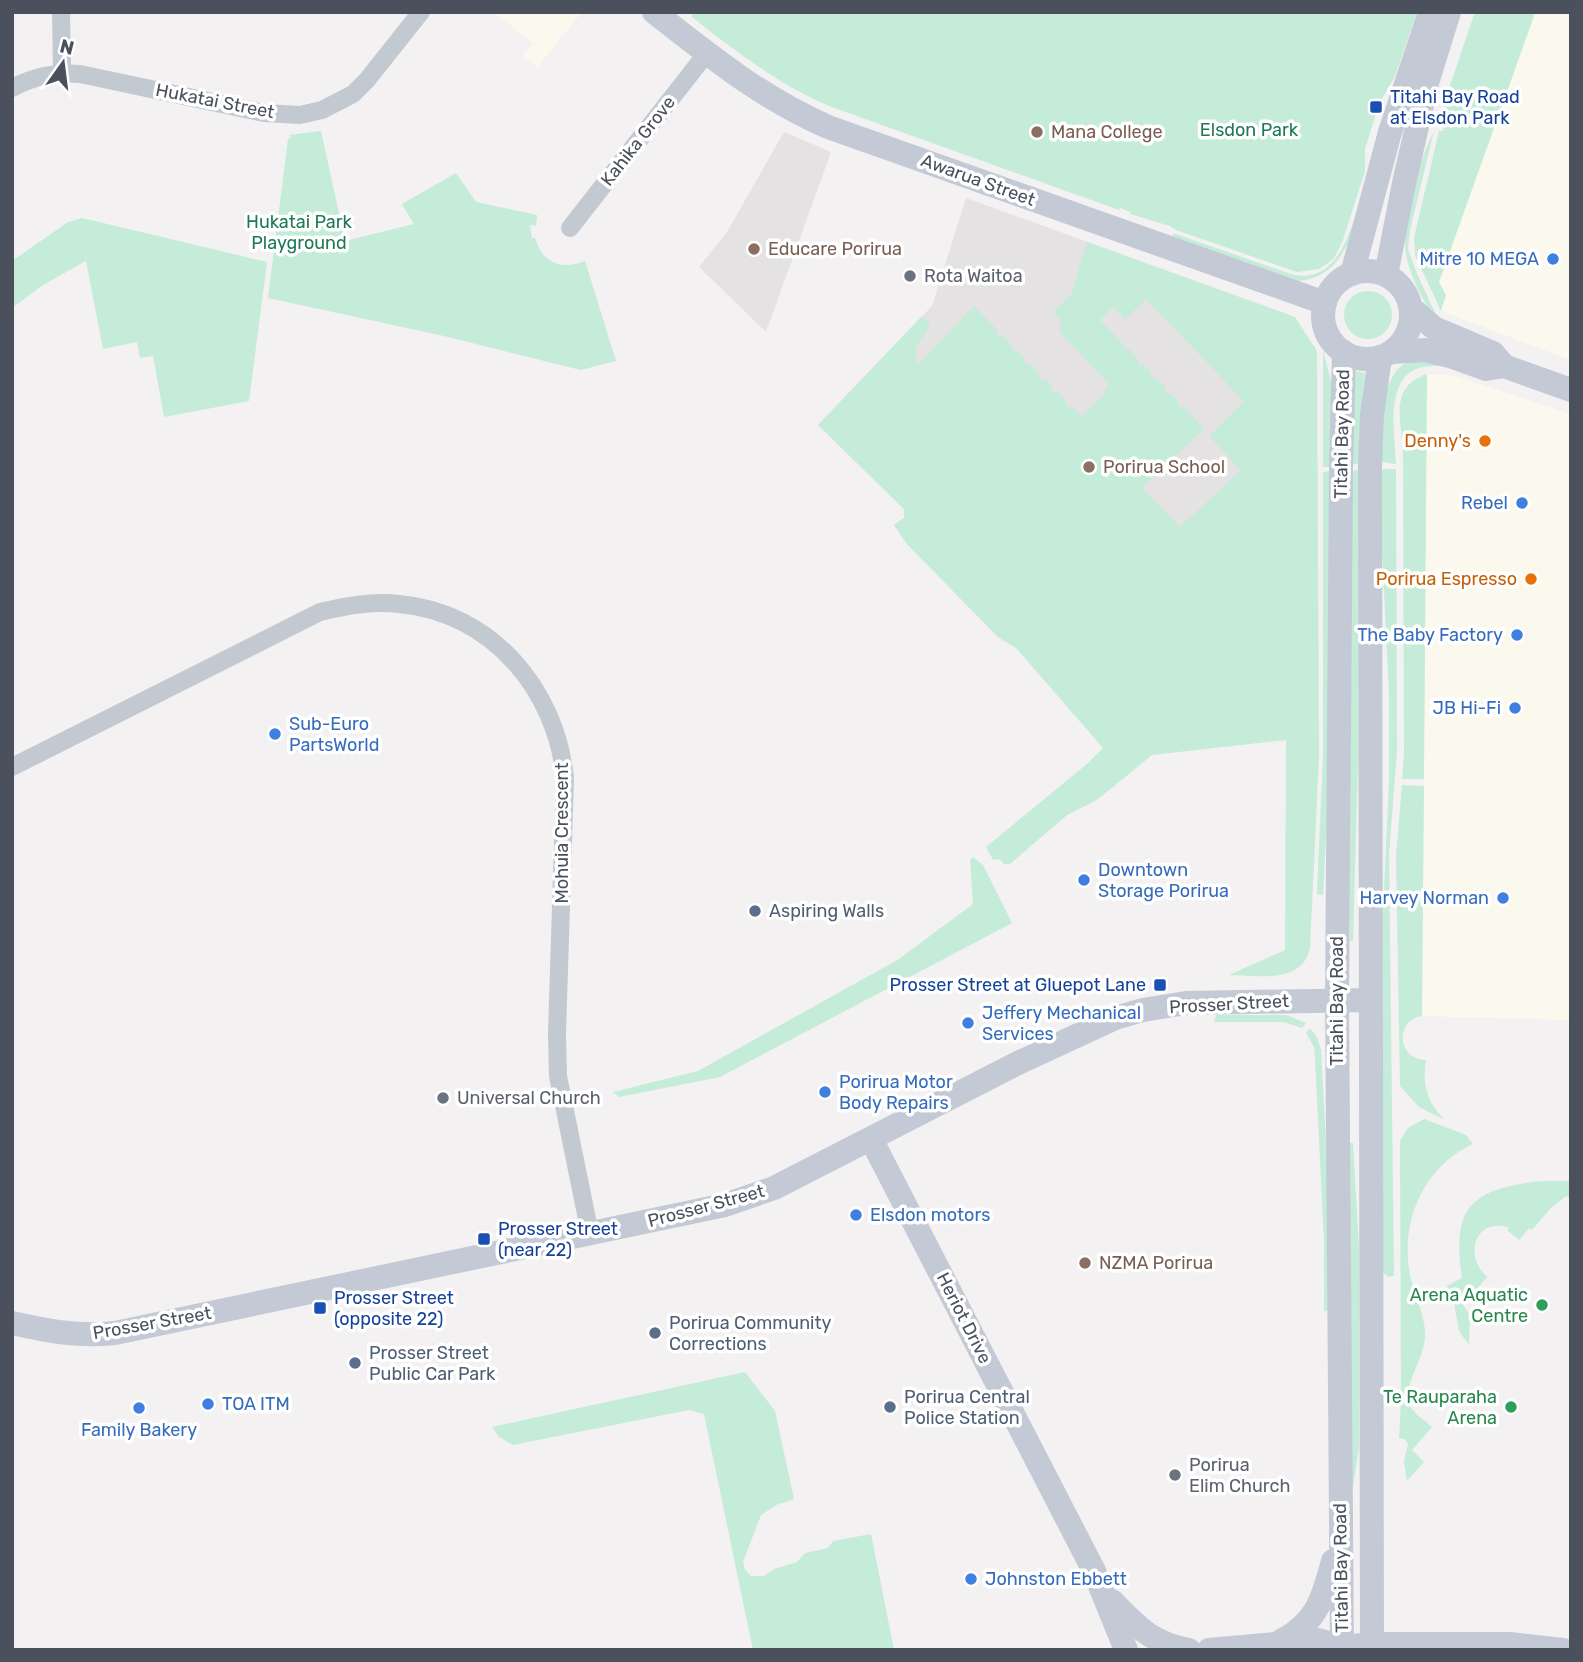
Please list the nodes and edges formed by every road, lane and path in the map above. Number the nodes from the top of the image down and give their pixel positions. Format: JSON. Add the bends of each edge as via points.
{"nodes":[{"id":1,"x":61,"y":12,"type":"edge"},
{"id":2,"x":421,"y":12,"type":"edge"},
{"id":3,"x":654,"y":12,"type":"edge"},
{"id":4,"x":1430,"y":12,"type":"edge"},
{"id":5,"x":1449,"y":12,"type":"edge"},
{"id":6,"x":706,"y":54,"type":"junction"},
{"id":7,"x":62,"y":72,"type":"junction"},
{"id":8,"x":12,"y":88,"type":"edge"},
{"id":9,"x":570,"y":228,"type":"dead end"},
{"id":10,"x":1352,"y":274,"type":"junction"},
{"id":11,"x":1386,"y":275,"type":"junction"},
{"id":12,"x":1325,"y":303,"type":"junction"},
{"id":13,"x":1411,"y":308,"type":"junction"},
{"id":14,"x":1344,"y":352,"type":"junction"},
{"id":15,"x":1386,"y":354,"type":"junction"},
{"id":16,"x":1504,"y":366,"type":"junction"},
{"id":17,"x":1571,"y":390,"type":"edge"},
{"id":18,"x":12,"y":767,"type":"edge"},
{"id":19,"x":1337,"y":1000,"type":"junction"},
{"id":20,"x":1370,"y":1000,"type":"junction"},
{"id":21,"x":871,"y":1139,"type":"junction"},
{"id":22,"x":590,"y":1234,"type":"junction"},
{"id":23,"x":12,"y":1323,"type":"edge"},
{"id":24,"x":1340,"y":1531,"type":"junction"},
{"id":25,"x":1104,"y":1593,"type":"junction"},
{"id":26,"x":1278,"y":1643,"type":"junction"},
{"id":27,"x":1372,"y":1647,"type":"edge"},
{"id":28,"x":1340,"y":1649,"type":"edge"},
{"id":29,"x":1126,"y":1650,"type":"edge"},
{"id":30,"x":1189,"y":1650,"type":"edge"},
{"id":31,"x":1209,"y":1650,"type":"edge"},
{"id":32,"x":1563,"y":1650,"type":"edge"}],
"edges":[{"from":1,"to":7,"type":"street"},
{"from":2,"to":7,"type":"street","name":"Hukatai Street","via":[[354,94],[300,115],[264,113]]},
{"from":3,"to":6,"type":"main road","name":"Awarua Street"},
{"from":4,"to":10,"type":"main road","via":[[1390,132]]},
{"from":5,"to":11,"type":"main road","via":[[1425,92]]},
{"from":6,"to":9,"type":"street","name":"Kahika Grove"},
{"from":6,"to":12,"type":"main road","name":"Awarua Street","via":[[764,95],[828,127]]},
{"from":7,"to":8,"type":"street","name":"Hukatai Street"},
{"from":10,"to":11,"type":"main road"},
{"from":10,"to":12,"type":"main road","via":[[1332,289]]},
{"from":11,"to":13,"type":"main road","via":[[1402,289]]},
{"from":12,"to":14,"type":"main road","via":[[1325,325]]},
{"from":13,"to":15,"type":"main road","via":[[1408,333]]},
{"from":13,"to":16,"type":"main road","via":[[1434,328],[1493,353]]},
{"from":14,"to":15,"type":"main road","via":[[1361,359]]},
{"from":14,"to":19,"type":"main road","name":"Titahi Bay Road"},
{"from":15,"to":16,"type":"main road","via":[[1425,351],[1486,369]]},
{"from":15,"to":20,"type":"main road","name":"Titahi Bay Road","via":[[1371,415]]},
{"from":16,"to":17,"type":"main road"},
{"from":18,"to":22,"type":"street","name":"Mohuia Crescent","via":[[320,612],[377,603],[427,608],[476,629],[501,648],[535,688],[553,721],[562,752],[558,1076]]},
{"from":19,"to":20,"type":"main road","name":"Prosser Street"},
{"from":19,"to":21,"type":"main road","name":"Prosser Street","via":[[1186,1003],[1115,1018]]},
{"from":19,"to":24,"type":"main road","name":"Titahi Bay Road"},
{"from":20,"to":27,"type":"main road","name":"Titahi Bay Road"},
{"from":21,"to":22,"type":"main road","name":"Prosser Street","via":[[748,1198]]},
{"from":21,"to":25,"type":"main road","name":"Heriot Drive"},
{"from":22,"to":23,"type":"main road","name":"Prosser Street","via":[[115,1333],[59,1334]]},
{"from":24,"to":26,"type":"main road","via":[[1318,1609],[1295,1635]]},
{"from":24,"to":28,"type":"main road","name":"Titahi Bay Road"},
{"from":25,"to":29,"type":"main road","name":"Heriot Drive"},
{"from":25,"to":30,"type":"main road","via":[[1144,1634]]},
{"from":26,"to":28,"type":"main road","via":[[1318,1640]]},
{"from":26,"to":31,"type":"main road"},
{"from":27,"to":28,"type":"main road"},
{"from":27,"to":32,"type":"main road","via":[[1510,1644]]}]}
